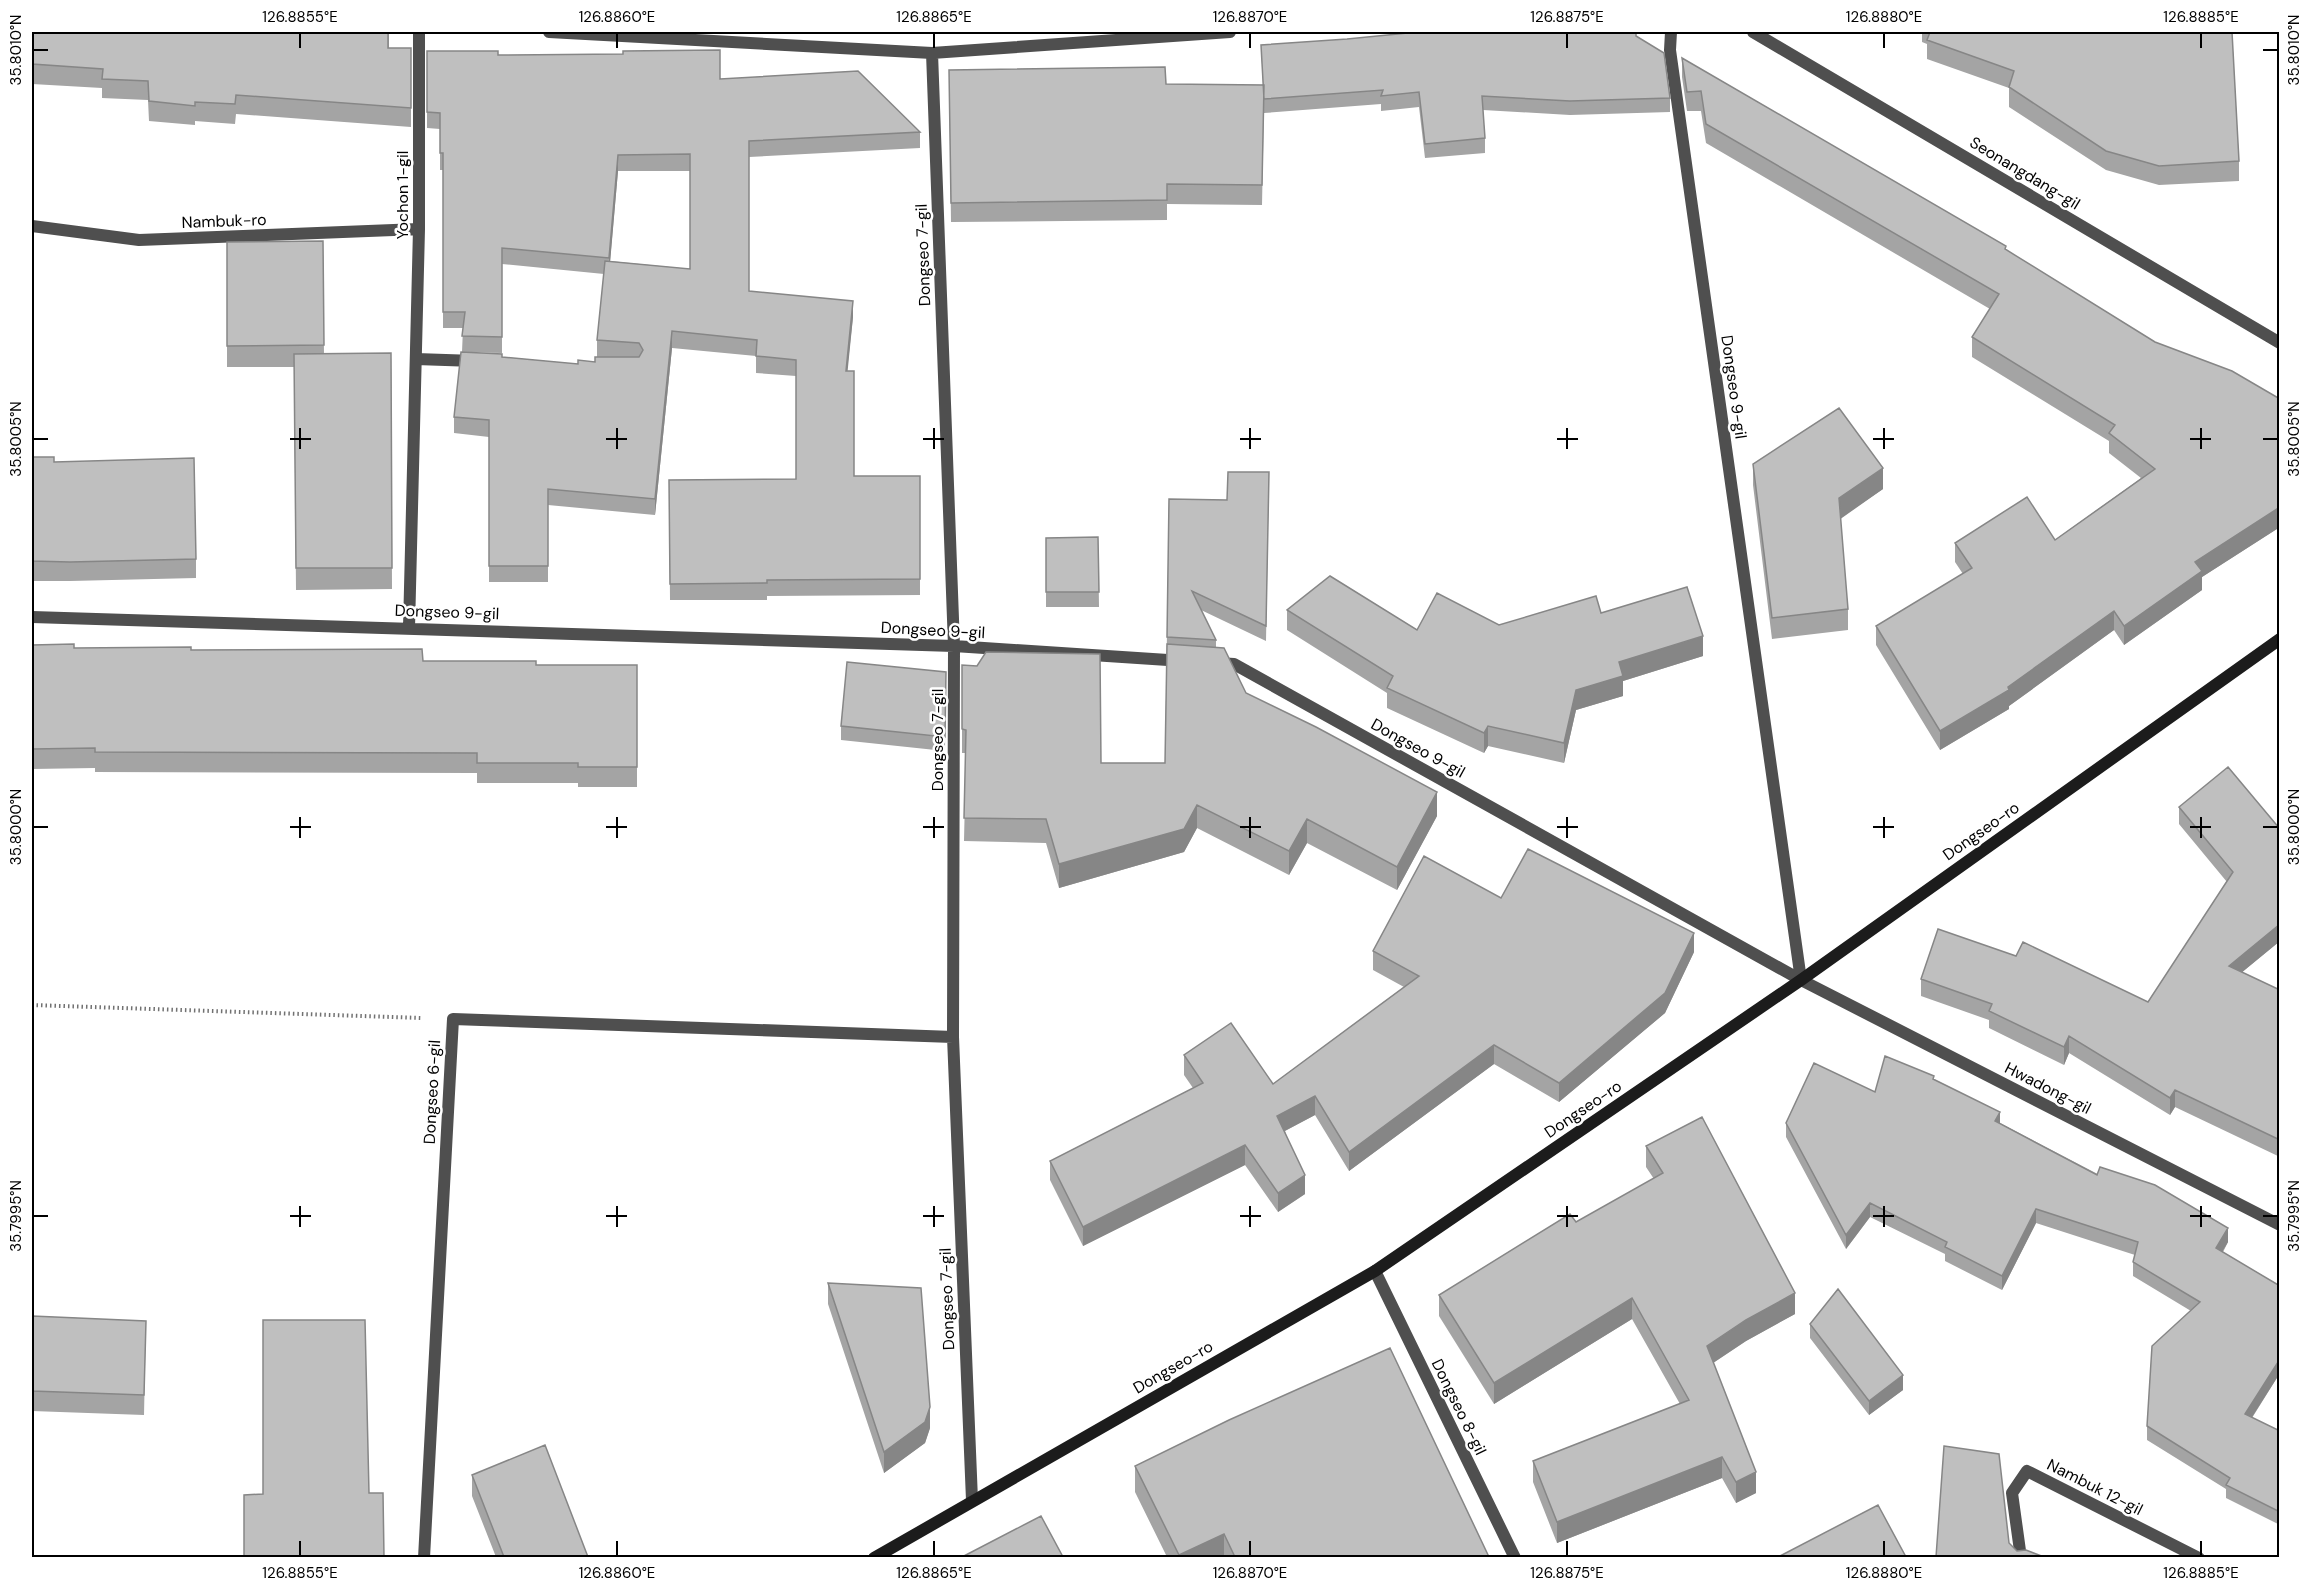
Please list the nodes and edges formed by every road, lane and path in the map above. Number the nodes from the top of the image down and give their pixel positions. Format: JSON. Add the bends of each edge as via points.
{"nodes":[{"id":1,"x":419,"y":32,"type":"edge"},
{"id":2,"x":549,"y":32,"type":"edge"},
{"id":3,"x":1230,"y":32,"type":"edge"},
{"id":4,"x":1671,"y":32,"type":"edge"},
{"id":5,"x":1753,"y":32,"type":"edge"},
{"id":6,"x":932,"y":53,"type":"junction"},
{"id":7,"x":32,"y":226,"type":"edge"},
{"id":8,"x":419,"y":230,"type":"junction"},
{"id":9,"x":2280,"y":343,"type":"edge"},
{"id":10,"x":416,"y":358,"type":"junction"},
{"id":11,"x":485,"y":361,"type":"edge"},
{"id":12,"x":32,"y":617,"type":"edge"},
{"id":13,"x":409,"y":628,"type":"junction"},
{"id":14,"x":2280,"y":639,"type":"edge"},
{"id":15,"x":954,"y":646,"type":"junction"},
{"id":16,"x":1801,"y":980,"type":"junction"},
{"id":17,"x":32,"y":1005,"type":"edge"},
{"id":18,"x":453,"y":1020,"type":"junction"},
{"id":19,"x":953,"y":1037,"type":"junction"},
{"id":20,"x":2280,"y":1225,"type":"edge"},
{"id":21,"x":1374,"y":1271,"type":"junction"},
{"id":22,"x":972,"y":1500,"type":"junction"},
{"id":23,"x":424,"y":1557,"type":"edge"},
{"id":24,"x":874,"y":1557,"type":"edge"},
{"id":25,"x":1515,"y":1557,"type":"edge"},
{"id":26,"x":2021,"y":1557,"type":"edge"},
{"id":27,"x":2199,"y":1557,"type":"edge"}],
"edges":[{"from":1,"to":8,"type":"street","name":"Yochon 1-gil"},
{"from":2,"to":6,"type":"street"},
{"from":3,"to":6,"type":"street"},
{"from":4,"to":16,"type":"street","name":"Dongseo 9-gil","via":[[1670,50]]},
{"from":5,"to":9,"type":"street","name":"Seonangdang-gil"},
{"from":6,"to":15,"type":"street","name":"Dongseo 7-gil"},
{"from":7,"to":8,"type":"street","name":"Nambuk-ro","via":[[139,240]]},
{"from":8,"to":10,"type":"street","name":"Yochon 1-gil"},
{"from":10,"to":11,"type":"street"},
{"from":10,"to":13,"type":"street","name":"Yochon 1-gil"},
{"from":12,"to":13,"type":"street","name":"Dongseo 9-gil"},
{"from":13,"to":15,"type":"street","name":"Dongseo 9-gil"},
{"from":14,"to":16,"type":"main road","name":"Dongseo-ro"},
{"from":15,"to":16,"type":"street","name":"Dongseo 9-gil","via":[[1234,664]]},
{"from":15,"to":19,"type":"street","name":"Dongseo 7-gil"},
{"from":16,"to":20,"type":"street","name":"Hwadong-gil"},
{"from":16,"to":21,"type":"main road","name":"Dongseo-ro"},
{"from":17,"to":18,"type":"path"},
{"from":18,"to":19,"type":"street","name":"Dongseo 6-gil"},
{"from":18,"to":23,"type":"street","name":"Dongseo 6-gil"},
{"from":19,"to":22,"type":"street","name":"Dongseo 7-gil"},
{"from":21,"to":22,"type":"main road","name":"Dongseo-ro"},
{"from":21,"to":25,"type":"street","name":"Dongseo 8-gil"},
{"from":22,"to":24,"type":"main road","name":"Dongseo-ro"},
{"from":26,"to":27,"type":"street","name":"Nambuk 12-gil","via":[[2012,1493],[2027,1471]]}]}
